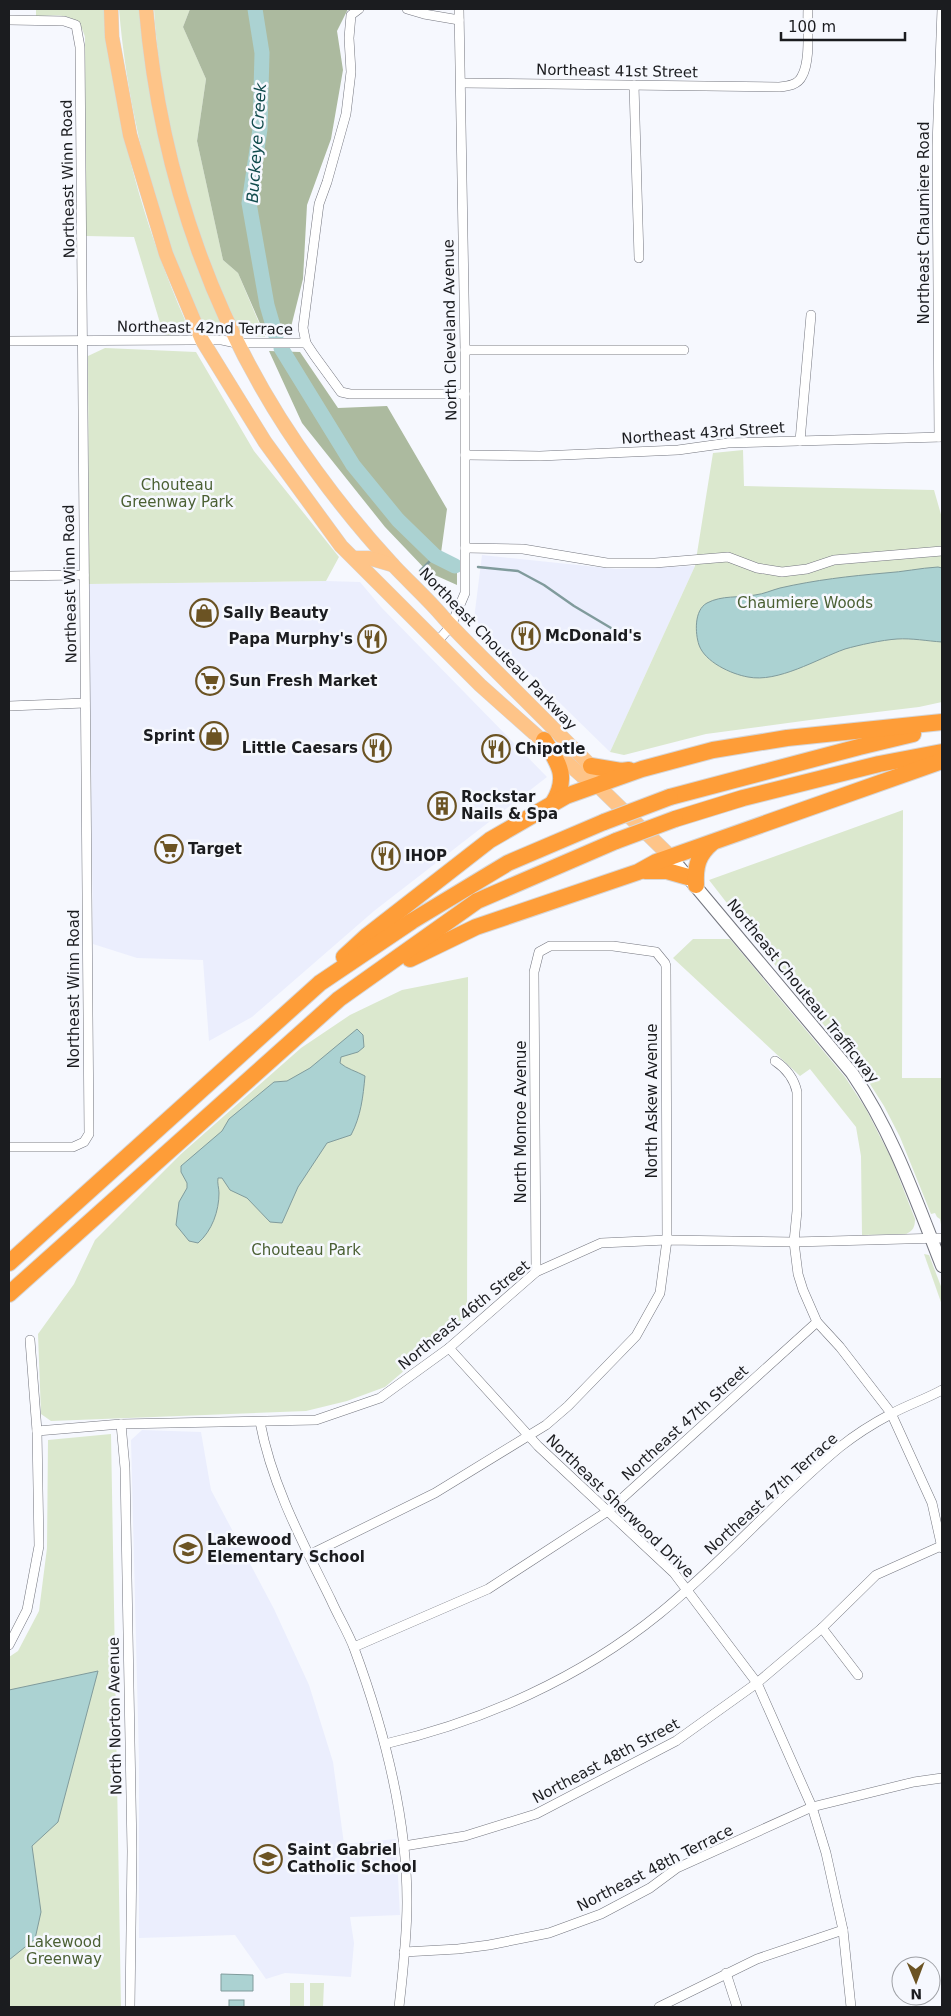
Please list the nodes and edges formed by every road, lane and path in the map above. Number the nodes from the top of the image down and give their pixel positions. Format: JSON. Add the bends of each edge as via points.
{"nodes":[{"id":1,"x":111,"y":9,"type":"edge"},
{"id":2,"x":146,"y":9,"type":"edge"},
{"id":3,"x":407,"y":9,"type":"edge"},
{"id":4,"x":459,"y":9,"type":"edge"},
{"id":5,"x":808,"y":9,"type":"edge"},
{"id":6,"x":942,"y":9,"type":"edge"},
{"id":7,"x":355,"y":12,"type":"edge"},
{"id":8,"x":9,"y":20,"type":"edge"},
{"id":9,"x":459,"y":20,"type":"junction"},
{"id":10,"x":461,"y":83,"type":"junction"},
{"id":11,"x":634,"y":85,"type":"junction"},
{"id":12,"x":639,"y":258,"type":"dead end"},
{"id":13,"x":811,"y":315,"type":"dead end"},
{"id":14,"x":202,"y":340,"type":"junction"},
{"id":15,"x":9,"y":341,"type":"edge"},
{"id":16,"x":83,"y":341,"type":"junction"},
{"id":17,"x":236,"y":343,"type":"junction"},
{"id":18,"x":306,"y":343,"type":"junction"},
{"id":19,"x":465,"y":350,"type":"junction"},
{"id":20,"x":684,"y":350,"type":"dead end"},
{"id":21,"x":465,"y":394,"type":"junction"},
{"id":22,"x":941,"y":437,"type":"edge"},
{"id":23,"x":800,"y":441,"type":"junction"},
{"id":24,"x":465,"y":455,"type":"junction"},
{"id":25,"x":465,"y":548,"type":"junction"},
{"id":26,"x":942,"y":552,"type":"edge"},
{"id":27,"x":355,"y":558,"type":"junction"},
{"id":28,"x":394,"y":565,"type":"junction"},
{"id":29,"x":84,"y":575,"type":"junction"},
{"id":30,"x":9,"y":576,"type":"edge"},
{"id":31,"x":451,"y":626,"type":"junction"},
{"id":32,"x":437,"y":642,"type":"junction"},
{"id":33,"x":85,"y":703,"type":"junction"},
{"id":34,"x":9,"y":706,"type":"edge"},
{"id":35,"x":942,"y":722,"type":"edge"},
{"id":36,"x":942,"y":728,"type":"edge"},
{"id":37,"x":544,"y":740,"type":"junction"},
{"id":38,"x":942,"y":752,"type":"edge"},
{"id":39,"x":942,"y":761,"type":"edge"},
{"id":40,"x":591,"y":766,"type":"junction"},
{"id":41,"x":642,"y":769,"type":"junction"},
{"id":42,"x":597,"y":785,"type":"junction"},
{"id":43,"x":553,"y":803,"type":"junction"},
{"id":44,"x":714,"y":841,"type":"junction"},
{"id":45,"x":671,"y":856,"type":"junction"},
{"id":46,"x":638,"y":872,"type":"junction"},
{"id":47,"x":692,"y":881,"type":"junction"},
{"id":48,"x":534,"y":972,"type":"joint"},
{"id":49,"x":320,"y":983,"type":"junction"},
{"id":50,"x":339,"y":999,"type":"junction"},
{"id":51,"x":775,"y":1061,"type":"dead end"},
{"id":52,"x":9,"y":1147,"type":"edge"},
{"id":53,"x":937,"y":1238,"type":"edge"},
{"id":54,"x":667,"y":1240,"type":"junction"},
{"id":55,"x":794,"y":1242,"type":"junction"},
{"id":56,"x":9,"y":1263,"type":"edge"},
{"id":57,"x":942,"y":1266,"type":"edge"},
{"id":58,"x":536,"y":1272,"type":"junction"},
{"id":59,"x":9,"y":1294,"type":"edge"},
{"id":60,"x":817,"y":1322,"type":"junction"},
{"id":61,"x":30,"y":1340,"type":"dead end"},
{"id":62,"x":448,"y":1348,"type":"junction"},
{"id":63,"x":942,"y":1390,"type":"edge"},
{"id":64,"x":891,"y":1414,"type":"junction"},
{"id":65,"x":260,"y":1422,"type":"junction"},
{"id":66,"x":121,"y":1424,"type":"junction"},
{"id":67,"x":37,"y":1431,"type":"junction"},
{"id":68,"x":528,"y":1436,"type":"junction"},
{"id":69,"x":608,"y":1511,"type":"junction"},
{"id":70,"x":942,"y":1547,"type":"edge"},
{"id":71,"x":309,"y":1556,"type":"junction"},
{"id":72,"x":688,"y":1590,"type":"junction"},
{"id":73,"x":822,"y":1628,"type":"junction"},
{"id":74,"x":9,"y":1645,"type":"edge"},
{"id":75,"x":354,"y":1647,"type":"junction"},
{"id":76,"x":858,"y":1675,"type":"dead end"},
{"id":77,"x":757,"y":1683,"type":"junction"},
{"id":78,"x":385,"y":1744,"type":"junction"},
{"id":79,"x":942,"y":1778,"type":"edge"},
{"id":80,"x":812,"y":1807,"type":"junction"},
{"id":81,"x":404,"y":1846,"type":"junction"},
{"id":82,"x":843,"y":1930,"type":"junction"},
{"id":83,"x":404,"y":1952,"type":"junction"},
{"id":84,"x":726,"y":1973,"type":"junction"},
{"id":85,"x":130,"y":2007,"type":"edge"},
{"id":86,"x":399,"y":2007,"type":"edge"},
{"id":87,"x":659,"y":2007,"type":"edge"},
{"id":88,"x":737,"y":2007,"type":"edge"},
{"id":89,"x":851,"y":2007,"type":"edge"}],
"edges":[{"from":1,"to":14,"type":"main road","name":"Northeast Chouteau Parkway","via":[[112,37],[130,135],[166,254]]},
{"from":2,"to":17,"type":"main road","name":"Northeast Chouteau Parkway","via":[[157,94],[172,171],[201,260]]},
{"from":3,"to":9,"type":"street"},
{"from":4,"to":9,"type":"street","name":"North Cleveland Avenue"},
{"from":5,"to":11,"type":"street","name":"Northeast 41st Street","via":[[806,60],[802,77],[792,86]]},
{"from":6,"to":22,"type":"street","name":"Northeast Chaumiere Road","via":[[936,146]]},
{"from":7,"to":18,"type":"street","via":[[349,38],[351,72],[346,114],[319,204],[304,316]]},
{"from":8,"to":16,"type":"street","name":"Northeast Winn Road","via":[[64,21],[76,25],[80,47]]},
{"from":9,"to":10,"type":"street","name":"North Cleveland Avenue"},
{"from":10,"to":11,"type":"street","name":"Northeast 41st Street"},
{"from":10,"to":19,"type":"street","name":"North Cleveland Avenue"},
{"from":11,"to":12,"type":"street"},
{"from":13,"to":23,"type":"street"},
{"from":14,"to":16,"type":"street","name":"Northeast 42nd Terrace"},
{"from":14,"to":17,"type":"street","name":"Northeast 42nd Terrace"},
{"from":14,"to":27,"type":"main road","name":"Northeast Chouteau Parkway","via":[[265,442],[341,546]]},
{"from":15,"to":16,"type":"street","name":"Northeast 42nd Terrace"},
{"from":16,"to":29,"type":"street","name":"Northeast Winn Road"},
{"from":17,"to":18,"type":"street","name":"Northeast 42nd Terrace"},
{"from":17,"to":28,"type":"main road","name":"Northeast Chouteau Parkway","via":[[315,471]]},
{"from":18,"to":21,"type":"street","name":"Northeast 42nd Terrace","via":[[341,392]]},
{"from":19,"to":20,"type":"street"},
{"from":19,"to":21,"type":"street","name":"North Cleveland Avenue"},
{"from":21,"to":24,"type":"street","name":"North Cleveland Avenue"},
{"from":22,"to":23,"type":"street","name":"Northeast 43rd Street"},
{"from":23,"to":24,"type":"street","name":"Northeast 43rd Street","via":[[560,455]]},
{"from":24,"to":25,"type":"street","name":"North Cleveland Avenue"},
{"from":25,"to":26,"type":"street","via":[[523,549],[607,563],[728,557],[757,568],[782,572],[807,569],[834,560]]},
{"from":25,"to":31,"type":"street","name":"North Cleveland Avenue","via":[[465,593]]},
{"from":27,"to":28,"type":"main road"},
{"from":27,"to":32,"type":"main road","name":"Northeast Chouteau Parkway"},
{"from":28,"to":31,"type":"main road","name":"Northeast Chouteau Parkway"},
{"from":29,"to":30,"type":"street"},
{"from":29,"to":33,"type":"street","name":"Northeast Winn Road"},
{"from":31,"to":32,"type":"street","name":"North Cleveland Avenue"},
{"from":31,"to":40,"type":"main road","name":"Northeast Chouteau Parkway"},
{"from":32,"to":37,"type":"main road","name":"Northeast Chouteau Parkway","via":[[480,685]]},
{"from":33,"to":34,"type":"street"},
{"from":33,"to":52,"type":"street","name":"Northeast Winn Road","via":[[89,1134],[84,1142],[73,1147]]},
{"from":35,"to":41,"type":"highway","via":[[750,743]]},
{"from":36,"to":49,"type":"highway","bridge":true,"via":[[859,746],[670,797],[604,822],[508,863],[412,921]]},
{"from":37,"to":42,"type":"main road","name":"Northeast Chouteau Parkway","via":[[582,776]]},
{"from":37,"to":43,"type":"highway","via":[[561,772],[562,784]]},
{"from":38,"to":50,"type":"highway","bridge":true,"via":[[743,798],[616,841],[477,901]]},
{"from":39,"to":44,"type":"highway"},
{"from":40,"to":41,"type":"highway","via":[[621,771]]},
{"from":40,"to":42,"type":"main road","name":"Northeast Chouteau Parkway"},
{"from":41,"to":42,"type":"highway"},
{"from":42,"to":43,"type":"highway"},
{"from":42,"to":45,"type":"main road"},
{"from":43,"to":49,"type":"highway","via":[[490,840],[438,879],[368,935],[329,970]]},
{"from":44,"to":45,"type":"highway"},
{"from":44,"to":47,"type":"highway","via":[[704,850]]},
{"from":45,"to":46,"type":"highway"},
{"from":45,"to":47,"type":"main road","name":"Northeast Chouteau Trafficway"},
{"from":46,"to":47,"type":"highway","via":[[660,870]]},
{"from":46,"to":50,"type":"highway","via":[[455,936]]},
{"from":47,"to":53,"type":"main road","name":"Northeast Chouteau Trafficway","via":[[852,1072],[889,1136]]},
{"from":48,"to":54,"type":"street","name":"North Askew Avenue","via":[[539,952],[550,946],[613,946],[656,952],[665,962]]},
{"from":48,"to":58,"type":"street","name":"North Monroe Avenue"},
{"from":49,"to":56,"type":"highway"},
{"from":50,"to":59,"type":"highway"},
{"from":51,"to":55,"type":"street","via":[[791,1076],[797,1092]]},
{"from":53,"to":55,"type":"street","name":"Northeast 46th Street"},
{"from":53,"to":57,"type":"main road","name":"Northeast Chouteau Trafficway"},
{"from":54,"to":55,"type":"street","name":"Northeast 46th Street"},
{"from":54,"to":58,"type":"street","name":"Northeast 46th Street","via":[[600,1243]]},
{"from":54,"to":68,"type":"street","name":"North Askew Avenue","via":[[660,1293],[636,1336],[568,1406]]},
{"from":55,"to":60,"type":"street","via":[[798,1274]]},
{"from":58,"to":62,"type":"street","name":"Northeast 46th Street"},
{"from":60,"to":64,"type":"street"},
{"from":60,"to":69,"type":"street","name":"Northeast 47th Street"},
{"from":61,"to":67,"type":"street"},
{"from":62,"to":65,"type":"street","name":"Northeast 46th Street","via":[[380,1398],[316,1420]]},
{"from":62,"to":68,"type":"street","name":"Northeast Sherwood Drive"},
{"from":63,"to":64,"type":"street","name":"Northeast 47th Terrace"},
{"from":64,"to":70,"type":"street","via":[[932,1503]]},
{"from":64,"to":72,"type":"street","name":"Northeast 47th Terrace","via":[[841,1447]]},
{"from":65,"to":66,"type":"street","name":"Northeast 46th Street"},
{"from":65,"to":71,"type":"street","via":[[276,1481]]},
{"from":66,"to":67,"type":"street","name":"Northeast 46th Street"},
{"from":66,"to":85,"type":"street","name":"North Norton Avenue","via":[[125,1468],[132,1851]]},
{"from":67,"to":74,"type":"street","via":[[39,1546],[27,1610]]},
{"from":68,"to":69,"type":"street","name":"Northeast Sherwood Drive"},
{"from":68,"to":71,"type":"street","name":"North Askew Avenue","via":[[435,1493]]},
{"from":69,"to":72,"type":"street","name":"Northeast Sherwood Drive"},
{"from":69,"to":75,"type":"street","name":"Northeast 47th Street","via":[[488,1589]]},
{"from":70,"to":73,"type":"street","name":"Northeast 48th Street","via":[[876,1575]]},
{"from":71,"to":75,"type":"street"},
{"from":72,"to":77,"type":"street","name":"Northeast Sherwood Drive"},
{"from":72,"to":78,"type":"street","name":"Northeast 47th Terrace","via":[[622,1641],[535,1691],[469,1719]]},
{"from":73,"to":76,"type":"street"},
{"from":73,"to":77,"type":"street","name":"Northeast 48th Street"},
{"from":75,"to":78,"type":"street"},
{"from":77,"to":80,"type":"street","name":"Northeast Sherwood Drive"},
{"from":77,"to":81,"type":"street","name":"Northeast 48th Street","via":[[676,1741],[536,1814],[465,1836]]},
{"from":78,"to":81,"type":"street"},
{"from":79,"to":80,"type":"street","name":"Northeast 48th Terrace"},
{"from":80,"to":82,"type":"street","name":"Northeast Sherwood Drive"},
{"from":80,"to":83,"type":"street","name":"Northeast 48th Terrace","via":[[677,1868],[626,1902],[575,1924],[549,1933],[489,1945]]},
{"from":81,"to":83,"type":"street","via":[[407,1901]]},
{"from":82,"to":84,"type":"street"},
{"from":82,"to":89,"type":"street","name":"Northeast Sherwood Drive"},
{"from":83,"to":86,"type":"street"},
{"from":84,"to":87,"type":"street"},
{"from":84,"to":88,"type":"street"}]}
